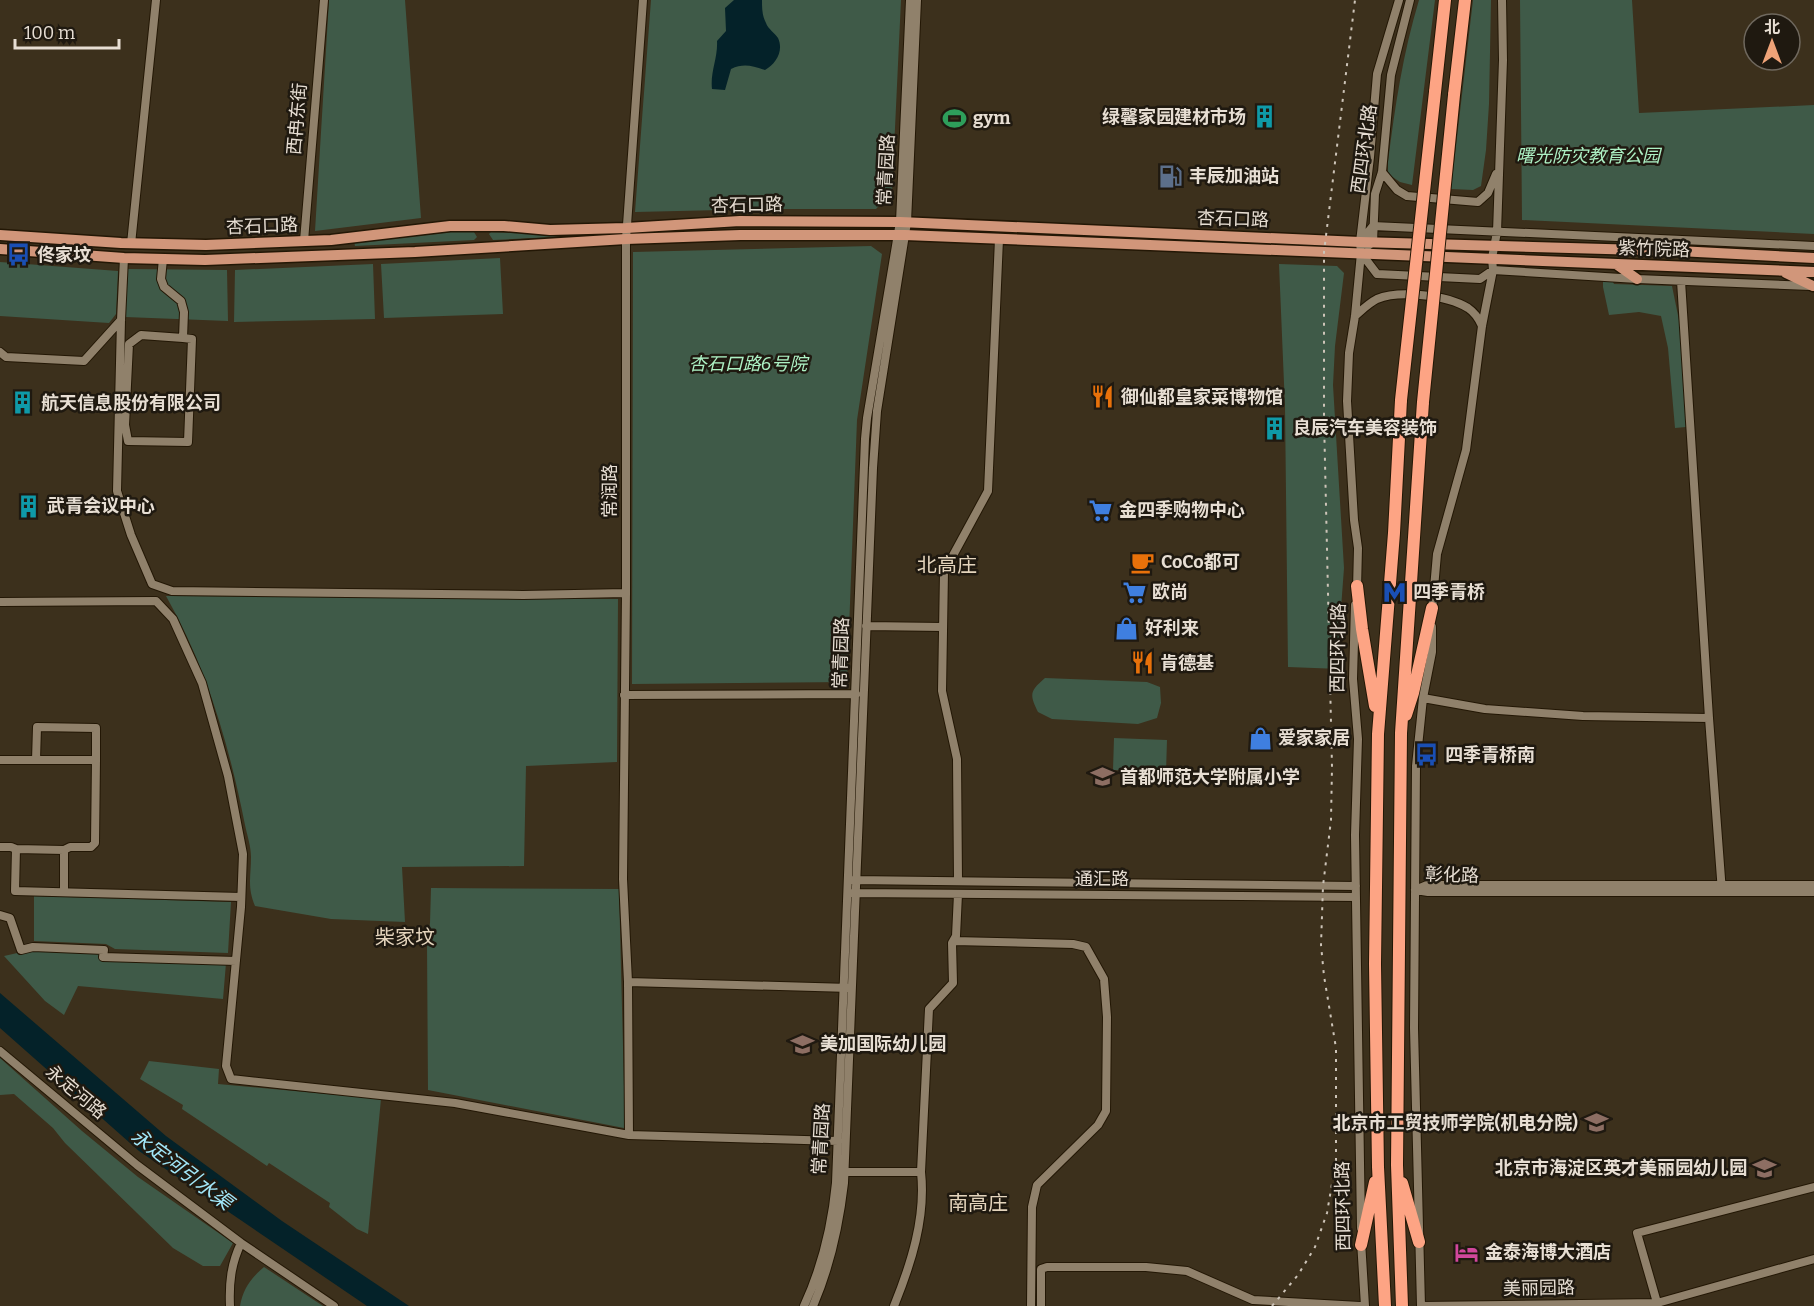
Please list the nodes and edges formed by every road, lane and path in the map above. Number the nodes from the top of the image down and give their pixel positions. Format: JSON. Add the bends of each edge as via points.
{"nodes":[{"id":1,"x":156,"y":0,"type":"edge"},
{"id":2,"x":324,"y":0,"type":"edge"},
{"id":3,"x":643,"y":0,"type":"edge"},
{"id":4,"x":910,"y":0,"type":"edge"},
{"id":5,"x":917,"y":0,"type":"edge"},
{"id":6,"x":1399,"y":0,"type":"edge"},
{"id":7,"x":1410,"y":0,"type":"edge"},
{"id":8,"x":1445,"y":0,"type":"edge"},
{"id":9,"x":1465,"y":0,"type":"edge"},
{"id":10,"x":1502,"y":0,"type":"edge"},
{"id":11,"x":1370,"y":157,"type":"junction"},
{"id":12,"x":1498,"y":168,"type":"junction"},
{"id":13,"x":1382,"y":172,"type":"junction"},
{"id":14,"x":1375,"y":194,"type":"junction"},
{"id":15,"x":904,"y":222,"type":"junction"},
{"id":16,"x":1373,"y":226,"type":"junction"},
{"id":17,"x":1497,"y":232,"type":"junction"},
{"id":18,"x":626,"y":233,"type":"junction"},
{"id":19,"x":0,"y":235,"type":"edge"},
{"id":20,"x":901,"y":235,"type":"junction"},
{"id":21,"x":999,"y":239,"type":"junction"},
{"id":22,"x":304,"y":241,"type":"junction"},
{"id":23,"x":1372,"y":242,"type":"junction"},
{"id":24,"x":131,"y":244,"type":"junction"},
{"id":25,"x":1495,"y":245,"type":"junction"},
{"id":26,"x":1814,"y":246,"type":"edge"},
{"id":27,"x":1361,"y":247,"type":"junction"},
{"id":28,"x":0,"y":249,"type":"edge"},
{"id":29,"x":124,"y":258,"type":"junction"},
{"id":30,"x":1492,"y":258,"type":"junction"},
{"id":31,"x":1814,"y":258,"type":"edge"},
{"id":32,"x":163,"y":259,"type":"junction"},
{"id":33,"x":1615,"y":264,"type":"junction"},
{"id":34,"x":1493,"y":270,"type":"junction"},
{"id":35,"x":1783,"y":271,"type":"junction"},
{"id":36,"x":1814,"y":272,"type":"edge"},
{"id":37,"x":1638,"y":279,"type":"junction"},
{"id":38,"x":1681,"y":281,"type":"junction"},
{"id":39,"x":1813,"y":286,"type":"edge"},
{"id":40,"x":1355,"y":316,"type":"junction"},
{"id":41,"x":121,"y":320,"type":"junction"},
{"id":42,"x":1482,"y":326,"type":"junction"},
{"id":43,"x":183,"y":338,"type":"junction"},
{"id":44,"x":0,"y":352,"type":"edge"},
{"id":45,"x":122,"y":437,"type":"junction"},
{"id":46,"x":1357,"y":586,"type":"junction"},
{"id":47,"x":159,"y":587,"type":"junction"},
{"id":48,"x":626,"y":593,"type":"junction"},
{"id":49,"x":156,"y":601,"type":"junction"},
{"id":50,"x":0,"y":602,"type":"edge"},
{"id":51,"x":1432,"y":609,"type":"junction"},
{"id":52,"x":866,"y":626,"type":"junction"},
{"id":53,"x":943,"y":627,"type":"junction"},
{"id":54,"x":856,"y":694,"type":"junction"},
{"id":55,"x":624,"y":695,"type":"junction"},
{"id":56,"x":1423,"y":698,"type":"junction"},
{"id":57,"x":1709,"y":718,"type":"junction"},
{"id":58,"x":1401,"y":733,"type":"junction"},
{"id":59,"x":1378,"y":734,"type":"junction"},
{"id":60,"x":0,"y":760,"type":"edge"},
{"id":61,"x":36,"y":760,"type":"junction"},
{"id":62,"x":96,"y":760,"type":"junction"},
{"id":63,"x":0,"y":847,"type":"edge"},
{"id":64,"x":16,"y":849,"type":"junction"},
{"id":65,"x":64,"y":850,"type":"junction"},
{"id":66,"x":853,"y":880,"type":"junction"},
{"id":67,"x":958,"y":880,"type":"junction"},
{"id":68,"x":1814,"y":885,"type":"edge"},
{"id":69,"x":1356,"y":886,"type":"junction"},
{"id":70,"x":1722,"y":889,"type":"junction"},
{"id":71,"x":1415,"y":890,"type":"junction"},
{"id":72,"x":64,"y":892,"type":"junction"},
{"id":73,"x":1814,"y":892,"type":"edge"},
{"id":74,"x":853,"y":893,"type":"junction"},
{"id":75,"x":958,"y":894,"type":"junction"},
{"id":76,"x":242,"y":897,"type":"junction"},
{"id":77,"x":1356,"y":897,"type":"junction"},
{"id":78,"x":0,"y":915,"type":"edge"},
{"id":79,"x":954,"y":941,"type":"junction"},
{"id":80,"x":236,"y":961,"type":"junction"},
{"id":81,"x":628,"y":982,"type":"junction"},
{"id":82,"x":849,"y":988,"type":"junction"},
{"id":83,"x":0,"y":1051,"type":"edge"},
{"id":84,"x":629,"y":1135,"type":"junction"},
{"id":85,"x":838,"y":1141,"type":"junction"},
{"id":86,"x":1397,"y":1165,"type":"junction"},
{"id":87,"x":1378,"y":1167,"type":"junction"},
{"id":88,"x":844,"y":1172,"type":"junction"},
{"id":89,"x":921,"y":1172,"type":"junction"},
{"id":90,"x":1814,"y":1188,"type":"edge"},
{"id":91,"x":1419,"y":1242,"type":"junction"},
{"id":92,"x":241,"y":1243,"type":"junction"},
{"id":93,"x":1361,"y":1245,"type":"junction"},
{"id":94,"x":1814,"y":1259,"type":"edge"},
{"id":95,"x":1252,"y":1303,"type":"edge"},
{"id":96,"x":1657,"y":1304,"type":"edge"},
{"id":97,"x":230,"y":1306,"type":"edge"},
{"id":98,"x":334,"y":1306,"type":"edge"},
{"id":99,"x":804,"y":1306,"type":"edge"},
{"id":100,"x":813,"y":1306,"type":"edge"},
{"id":101,"x":894,"y":1306,"type":"edge"},
{"id":102,"x":1031,"y":1306,"type":"edge"},
{"id":103,"x":1041,"y":1306,"type":"edge"},
{"id":104,"x":1363,"y":1306,"type":"edge"},
{"id":105,"x":1384,"y":1306,"type":"edge"},
{"id":106,"x":1402,"y":1306,"type":"edge"},
{"id":107,"x":1421,"y":1306,"type":"edge"}],
"edges":[{"from":1,"to":24,"type":"street"},
{"from":2,"to":22,"type":"street","name":"西冉东街"},
{"from":3,"to":18,"type":"street","name":"常润路"},
{"from":4,"to":15,"type":"street","name":"常青园路"},
{"from":5,"to":15,"type":"street","name":"常青园路"},
{"from":6,"to":11,"type":"street","name":"西四环北路","via":[[1377,74]]},
{"from":7,"to":13,"type":"street","name":"西四环北路","via":[[1391,75]]},
{"from":8,"to":59,"type":"highway","name":"西四环北路","bridge":true,"via":[[1401,400]]},
{"from":9,"to":58,"type":"highway","bridge":true,"via":[[1423,402]]},
{"from":10,"to":12,"type":"street"},
{"from":11,"to":14,"type":"street"},
{"from":11,"to":27,"type":"street","name":"西四环北路"},
{"from":12,"to":13,"type":"street","via":[[1488,193],[1478,202],[1407,196]]},
{"from":12,"to":17,"type":"street"},
{"from":13,"to":14,"type":"street","name":"西四环北路"},
{"from":14,"to":16,"type":"street","name":"西四环北路"},
{"from":15,"to":18,"type":"main road","name":"杏石口路","via":[[740,221]]},
{"from":15,"to":20,"type":"street","name":"常青园路"},
{"from":15,"to":27,"type":"main road","name":"杏石口路"},
{"from":16,"to":17,"type":"street","name":"紫竹院路"},
{"from":16,"to":23,"type":"street","name":"西四环北路"},
{"from":16,"to":27,"type":"street"},
{"from":17,"to":25,"type":"street"},
{"from":17,"to":26,"type":"street","name":"紫竹院路"},
{"from":18,"to":20,"type":"main road","name":"杏石口路"},
{"from":18,"to":22,"type":"main road","name":"杏石口路","via":[[450,226]]},
{"from":18,"to":32,"type":"main road","name":"杏石口路","via":[[415,252]]},
{"from":18,"to":48,"type":"street","name":"常润路"},
{"from":19,"to":24,"type":"main road","name":"杏石口路"},
{"from":20,"to":21,"type":"main road","name":"杏石口路"},
{"from":20,"to":52,"type":"street","name":"常青园路","via":[[877,411]]},
{"from":20,"to":54,"type":"street","name":"常青园路","via":[[867,418]]},
{"from":21,"to":27,"type":"main road","name":"杏石口路"},
{"from":21,"to":53,"type":"street","via":[[988,490],[945,572]]},
{"from":22,"to":24,"type":"main road","name":"杏石口路"},
{"from":23,"to":25,"type":"main road","name":"杏石口路"},
{"from":23,"to":27,"type":"main road","name":"杏石口路"},
{"from":25,"to":30,"type":"street"},
{"from":25,"to":31,"type":"main road","name":"紫竹院路"},
{"from":27,"to":30,"type":"main road","name":"杏石口路"},
{"from":27,"to":34,"type":"street","via":[[1377,274],[1480,279]]},
{"from":27,"to":40,"type":"street","name":"西四环北路"},
{"from":28,"to":29,"type":"main road","name":"杏石口路"},
{"from":29,"to":32,"type":"main road","name":"杏石口路"},
{"from":29,"to":41,"type":"street"},
{"from":30,"to":33,"type":"main road","name":"紫竹院路"},
{"from":30,"to":34,"type":"street"},
{"from":32,"to":43,"type":"street","via":[[164,287],[181,301],[184,312]]},
{"from":33,"to":35,"type":"main road","name":"紫竹院路"},
{"from":33,"to":37,"type":"main road"},
{"from":34,"to":37,"type":"street","name":"紫竹院路"},
{"from":34,"to":42,"type":"street"},
{"from":35,"to":36,"type":"main road","name":"紫竹院路"},
{"from":35,"to":39,"type":"main road"},
{"from":37,"to":38,"type":"street","name":"紫竹院路"},
{"from":38,"to":39,"type":"street","name":"紫竹院路"},
{"from":38,"to":57,"type":"street"},
{"from":40,"to":42,"type":"street","via":[[1385,296],[1423,295],[1469,308]]},
{"from":40,"to":46,"type":"street","name":"西四环北路","via":[[1347,401],[1358,548]]},
{"from":41,"to":44,"type":"street","via":[[84,362],[6,357]]},
{"from":41,"to":45,"type":"street"},
{"from":42,"to":51,"type":"street","via":[[1466,450],[1437,554]]},
{"from":43,"to":45,"type":"street","via":[[141,335],[129,344]]},
{"from":43,"to":45,"type":"street","via":[[192,339],[188,442],[128,441]]},
{"from":45,"to":47,"type":"street","via":[[117,491],[152,584]]},
{"from":46,"to":59,"type":"highway"},
{"from":46,"to":69,"type":"street","name":"西四环北路","via":[[1353,679],[1358,739]]},
{"from":47,"to":48,"type":"street","via":[[172,591],[523,596]]},
{"from":47,"to":49,"type":"street"},
{"from":48,"to":55,"type":"street","name":"常润路"},
{"from":49,"to":50,"type":"street"},
{"from":49,"to":76,"type":"street","via":[[173,619],[202,683],[228,776],[243,854]]},
{"from":51,"to":56,"type":"street","via":[[1432,652]]},
{"from":51,"to":58,"type":"highway"},
{"from":52,"to":53,"type":"street"},
{"from":52,"to":66,"type":"street","name":"常青园路"},
{"from":53,"to":67,"type":"street","via":[[942,691],[957,759]]},
{"from":54,"to":55,"type":"street"},
{"from":54,"to":66,"type":"street","name":"常青园路"},
{"from":55,"to":81,"type":"street","name":"常润路","via":[[623,879]]},
{"from":56,"to":57,"type":"street","via":[[1485,709],[1583,716]]},
{"from":56,"to":71,"type":"street","via":[[1416,756]]},
{"from":57,"to":70,"type":"street"},
{"from":58,"to":86,"type":"highway"},
{"from":59,"to":87,"type":"highway","name":"西四环北路"},
{"from":60,"to":61,"type":"street"},
{"from":61,"to":62,"type":"street"},
{"from":61,"to":62,"type":"street","via":[[37,727],[96,728]]},
{"from":62,"to":65,"type":"street","via":[[96,838],[91,847]]},
{"from":63,"to":64,"type":"street"},
{"from":64,"to":65,"type":"street"},
{"from":64,"to":72,"type":"street","via":[[15,891]]},
{"from":65,"to":72,"type":"street"},
{"from":66,"to":67,"type":"street","name":"通汇路"},
{"from":66,"to":74,"type":"street","name":"常青园路"},
{"from":67,"to":69,"type":"street","name":"通汇路"},
{"from":68,"to":70,"type":"street","name":"彰化路"},
{"from":69,"to":77,"type":"street","name":"西四环北路"},
{"from":70,"to":71,"type":"street","name":"彰化路","via":[[1427,885]]},
{"from":70,"to":73,"type":"street","name":"彰化路"},
{"from":71,"to":91,"type":"street"},
{"from":72,"to":76,"type":"street"},
{"from":74,"to":75,"type":"street","name":"通汇路"},
{"from":74,"to":82,"type":"street","name":"常青园路"},
{"from":75,"to":77,"type":"street","name":"通汇路"},
{"from":75,"to":79,"type":"street"},
{"from":76,"to":80,"type":"street"},
{"from":77,"to":93,"type":"street","name":"西四环北路"},
{"from":78,"to":80,"type":"street","via":[[10,918],[21,950],[104,950],[103,957]]},
{"from":79,"to":89,"type":"street","via":[[953,983],[929,1010]]},
{"from":79,"to":102,"type":"street","via":[[1086,947],[1104,979],[1106,1111],[1098,1125],[1037,1185],[1032,1208]]},
{"from":80,"to":84,"type":"street","via":[[226,1066],[231,1079],[455,1103]]},
{"from":81,"to":82,"type":"street"},
{"from":81,"to":84,"type":"street","name":"常润路"},
{"from":82,"to":85,"type":"street","name":"常青园路"},
{"from":82,"to":88,"type":"street","name":"常青园路"},
{"from":83,"to":92,"type":"street","name":"永定河路","via":[[137,1165]]},
{"from":84,"to":85,"type":"street"},
{"from":85,"to":99,"type":"street","name":"常青园路","via":[[828,1233]]},
{"from":86,"to":91,"type":"highway"},
{"from":86,"to":106,"type":"highway"},
{"from":87,"to":93,"type":"highway"},
{"from":87,"to":105,"type":"highway","name":"西四环北路"},
{"from":88,"to":89,"type":"street"},
{"from":88,"to":100,"type":"street","name":"常青园路","via":[[833,1246]]},
{"from":89,"to":101,"type":"street","via":[[923,1193],[911,1265]]},
{"from":90,"to":96,"type":"street","via":[[1637,1233]]},
{"from":91,"to":107,"type":"street"},
{"from":92,"to":97,"type":"street","via":[[229,1284]]},
{"from":92,"to":98,"type":"street","name":"永定河路"},
{"from":93,"to":104,"type":"street","name":"西四环北路"},
{"from":94,"to":96,"type":"street","name":"美丽园路"},
{"from":95,"to":103,"type":"street","via":[[1187,1270],[1047,1267],[1041,1269]]},
{"from":95,"to":104,"type":"street"},
{"from":96,"to":107,"type":"street","name":"美丽园路"}]}
